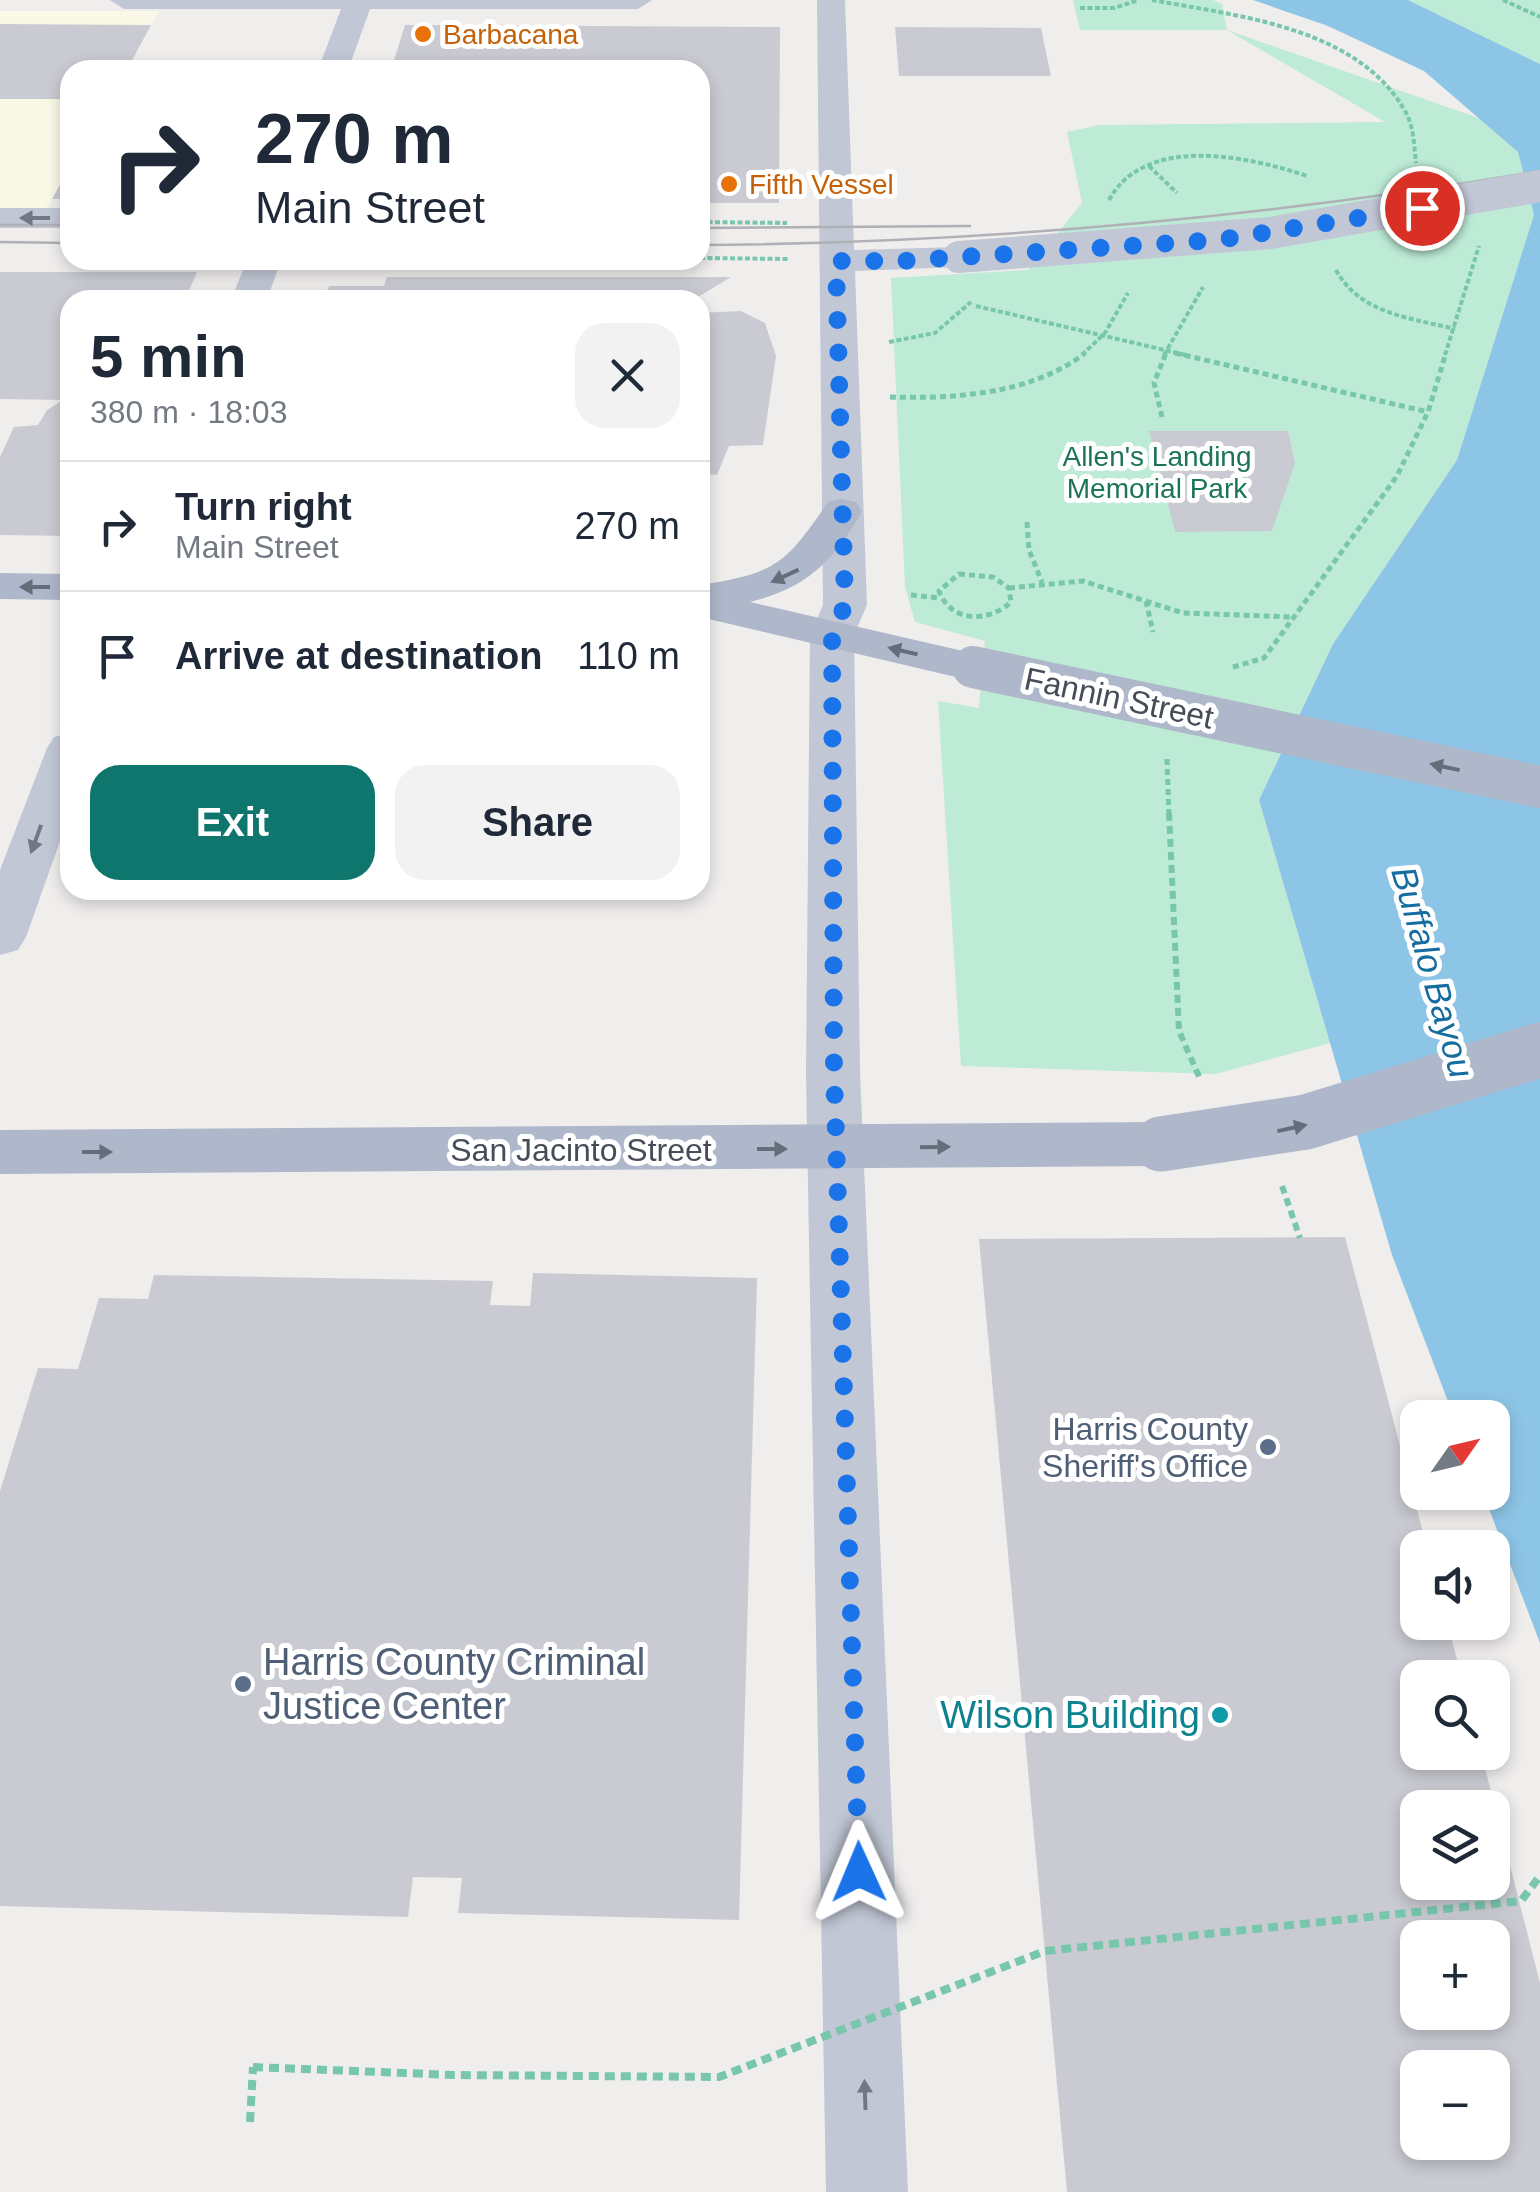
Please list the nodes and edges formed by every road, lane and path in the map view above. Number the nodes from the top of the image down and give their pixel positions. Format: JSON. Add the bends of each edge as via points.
{"nodes":[{"id":1,"x":124,"y":0,"type":"edge"},
{"id":2,"x":358,"y":0,"type":"edge"},
{"id":3,"x":638,"y":0,"type":"edge"},
{"id":4,"x":831,"y":0,"type":"edge"},
{"id":5,"x":1139,"y":0,"type":"edge"},
{"id":6,"x":1152,"y":0,"type":"edge"},
{"id":7,"x":1503,"y":0,"type":"edge"},
{"id":8,"x":1080,"y":8,"type":"dead end"},
{"id":9,"x":1540,"y":17,"type":"edge"},
{"id":10,"x":337,"y":60,"type":"edge"},
{"id":11,"x":1416,"y":167,"type":"dead end"},
{"id":12,"x":1540,"y":186,"type":"edge"},
{"id":13,"x":0,"y":218,"type":"edge"},
{"id":14,"x":60,"y":218,"type":"edge"},
{"id":15,"x":710,"y":222,"type":"edge"},
{"id":16,"x":794,"y":223,"type":"dead end"},
{"id":17,"x":1476,"y":235,"type":"dead end"},
{"id":18,"x":836,"y":246,"type":"junction"},
{"id":19,"x":710,"y":258,"type":"edge"},
{"id":20,"x":794,"y":259,"type":"dead end"},
{"id":21,"x":838,"y":344,"type":"junction"},
{"id":22,"x":1428,"y":412,"type":"junction"},
{"id":23,"x":842,"y":511,"type":"junction"},
{"id":24,"x":1027,"y":522,"type":"dead end"},
{"id":25,"x":1042,"y":582,"type":"junction"},
{"id":26,"x":0,"y":586,"type":"edge"},
{"id":27,"x":60,"y":587,"type":"edge"},
{"id":28,"x":1009,"y":588,"type":"junction"},
{"id":29,"x":911,"y":596,"type":"dead end"},
{"id":30,"x":940,"y":598,"type":"junction"},
{"id":31,"x":710,"y":599,"type":"edge"},
{"id":32,"x":1146,"y":600,"type":"junction"},
{"id":33,"x":1011,"y":602,"type":"dead end"},
{"id":34,"x":710,"y":604,"type":"edge"},
{"id":35,"x":963,"y":615,"type":"dead end"},
{"id":36,"x":1293,"y":618,"type":"junction"},
{"id":37,"x":1153,"y":632,"type":"dead end"},
{"id":38,"x":832,"y":635,"type":"junction"},
{"id":39,"x":1226,"y":669,"type":"dead end"},
{"id":40,"x":1166,"y":746,"type":"dead end"},
{"id":41,"x":60,"y":775,"type":"edge"},
{"id":42,"x":1540,"y":787,"type":"edge"},
{"id":43,"x":0,"y":936,"type":"edge"},
{"id":44,"x":1540,"y":1050,"type":"edge"},
{"id":45,"x":1204,"y":1085,"type":"dead end"},
{"id":46,"x":837,"y":1148,"type":"junction"},
{"id":47,"x":0,"y":1152,"type":"edge"},
{"id":48,"x":1281,"y":1184,"type":"dead end"},
{"id":49,"x":1300,"y":1238,"type":"dead end"},
{"id":50,"x":1540,"y":1876,"type":"edge"},
{"id":51,"x":250,"y":2122,"type":"dead end"},
{"id":52,"x":868,"y":2192,"type":"edge"}],
"edges":[{"from":1,"to":2,"type":"street"},
{"from":2,"to":3,"type":"street"},
{"from":2,"to":10,"type":"street"},
{"from":4,"to":18,"type":"street"},
{"from":5,"to":8,"type":"path"},
{"from":6,"to":11,"type":"path","via":[[1254,18],[1337,52],[1404,108]]},
{"from":7,"to":9,"type":"path"},
{"from":12,"to":18,"type":"street","bridge":true,"via":[[1253,236],[949,257]]},
{"from":14,"to":13,"type":"street","one_way":true},
{"from":15,"to":16,"type":"path"},
{"from":17,"to":22,"type":"path","via":[[1474,272]]},
{"from":18,"to":21,"type":"street"},
{"from":19,"to":20,"type":"path"},
{"from":21,"to":22,"type":"path","via":[[915,342],[949,329],[971,304]]},
{"from":21,"to":23,"type":"street"},
{"from":22,"to":36,"type":"path","via":[[1397,476]]},
{"from":23,"to":31,"type":"main road","one_way":true,"via":[[824,546],[800,569]]},
{"from":23,"to":38,"type":"street","via":[[845,605]]},
{"from":24,"to":25,"type":"path"},
{"from":25,"to":28,"type":"path"},
{"from":25,"to":32,"type":"path","via":[[1083,581]]},
{"from":27,"to":26,"type":"main road","one_way":true},
{"from":28,"to":30,"type":"path","via":[[993,576],[959,574],[942,584]]},
{"from":28,"to":33,"type":"path"},
{"from":29,"to":30,"type":"path"},
{"from":30,"to":35,"type":"path"},
{"from":32,"to":36,"type":"path","via":[[1183,613]]},
{"from":32,"to":37,"type":"path"},
{"from":34,"to":38,"type":"main road","name":"Fannin Street"},
{"from":36,"to":39,"type":"path","via":[[1264,658]]},
{"from":42,"to":38,"type":"main road","name":"Fannin Street","one_way":true,"bridge":true},
{"from":38,"to":46,"type":"street"},
{"from":40,"to":45,"type":"path","via":[[1179,1031]]},
{"from":41,"to":43,"type":"street","one_way":true},
{"from":46,"to":44,"type":"main road","name":"San Jacinto Street","one_way":true,"bridge":true,"via":[[1232,1140],[1320,1122]]},
{"from":47,"to":46,"type":"main road","name":"San Jacinto Street","one_way":true},
{"from":52,"to":46,"type":"street","one_way":true},
{"from":48,"to":49,"type":"path"},
{"from":50,"to":51,"type":"path","bridge":true,"via":[[1521,1901],[1045,1951],[719,2077],[254,2067]]}]}
